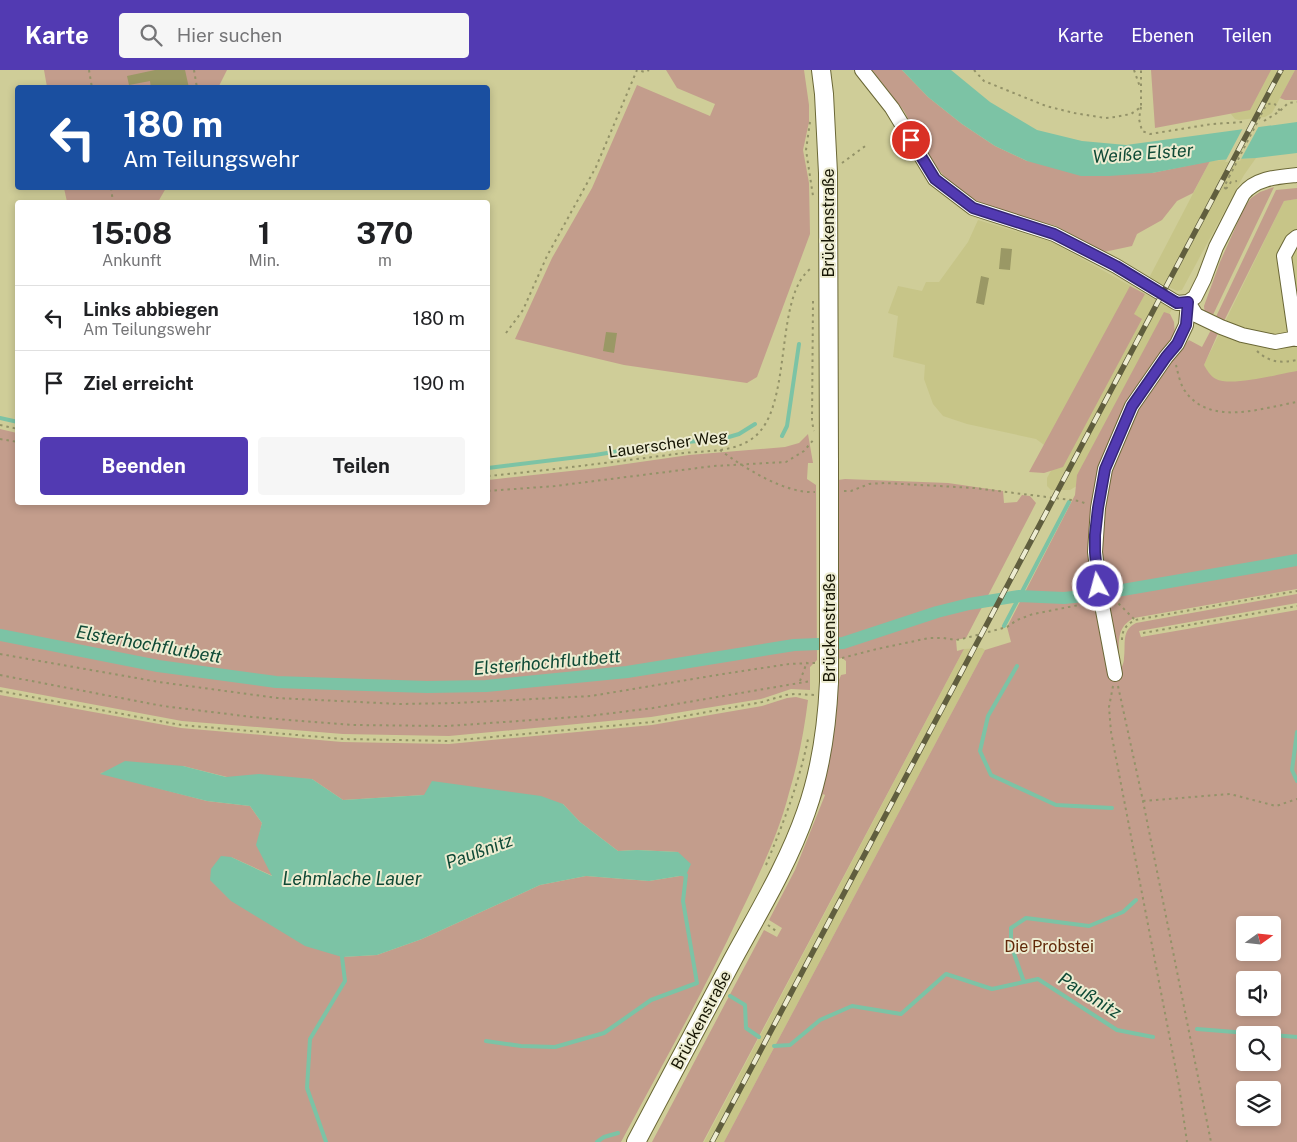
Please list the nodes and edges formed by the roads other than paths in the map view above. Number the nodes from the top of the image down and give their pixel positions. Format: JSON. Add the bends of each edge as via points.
{"nodes":[{"id":1,"x":821,"y":70,"type":"edge"},
{"id":2,"x":862,"y":70,"type":"edge"},
{"id":3,"x":1297,"y":175,"type":"edge"},
{"id":4,"x":1297,"y":238,"type":"edge"},
{"id":5,"x":1188,"y":302,"type":"junction"},
{"id":6,"x":1296,"y":338,"type":"edge"},
{"id":7,"x":1115,"y":674,"type":"road end"},
{"id":8,"x":636,"y":1142,"type":"edge"}],
"edges":[{"from":1,"to":8,"type":"main road","name":"Brückenstraße","bridge":true,"via":[[828,173],[829,461],[823,686],[827,718],[823,746],[815,784],[796,837]]},
{"from":2,"to":5,"type":"lane","via":[[892,108],[935,179],[973,208],[1054,234],[1177,303]]},
{"from":3,"to":5,"type":"lane","via":[[1277,177],[1247,189],[1216,247],[1204,279]]},
{"from":4,"to":6,"type":"lane","via":[[1284,256]]},
{"from":5,"to":6,"type":"lane","via":[[1196,315],[1242,335],[1275,342]]},
{"from":5,"to":7,"type":"lane","via":[[1186,325],[1177,344],[1132,406],[1105,469],[1095,552]]}]}
